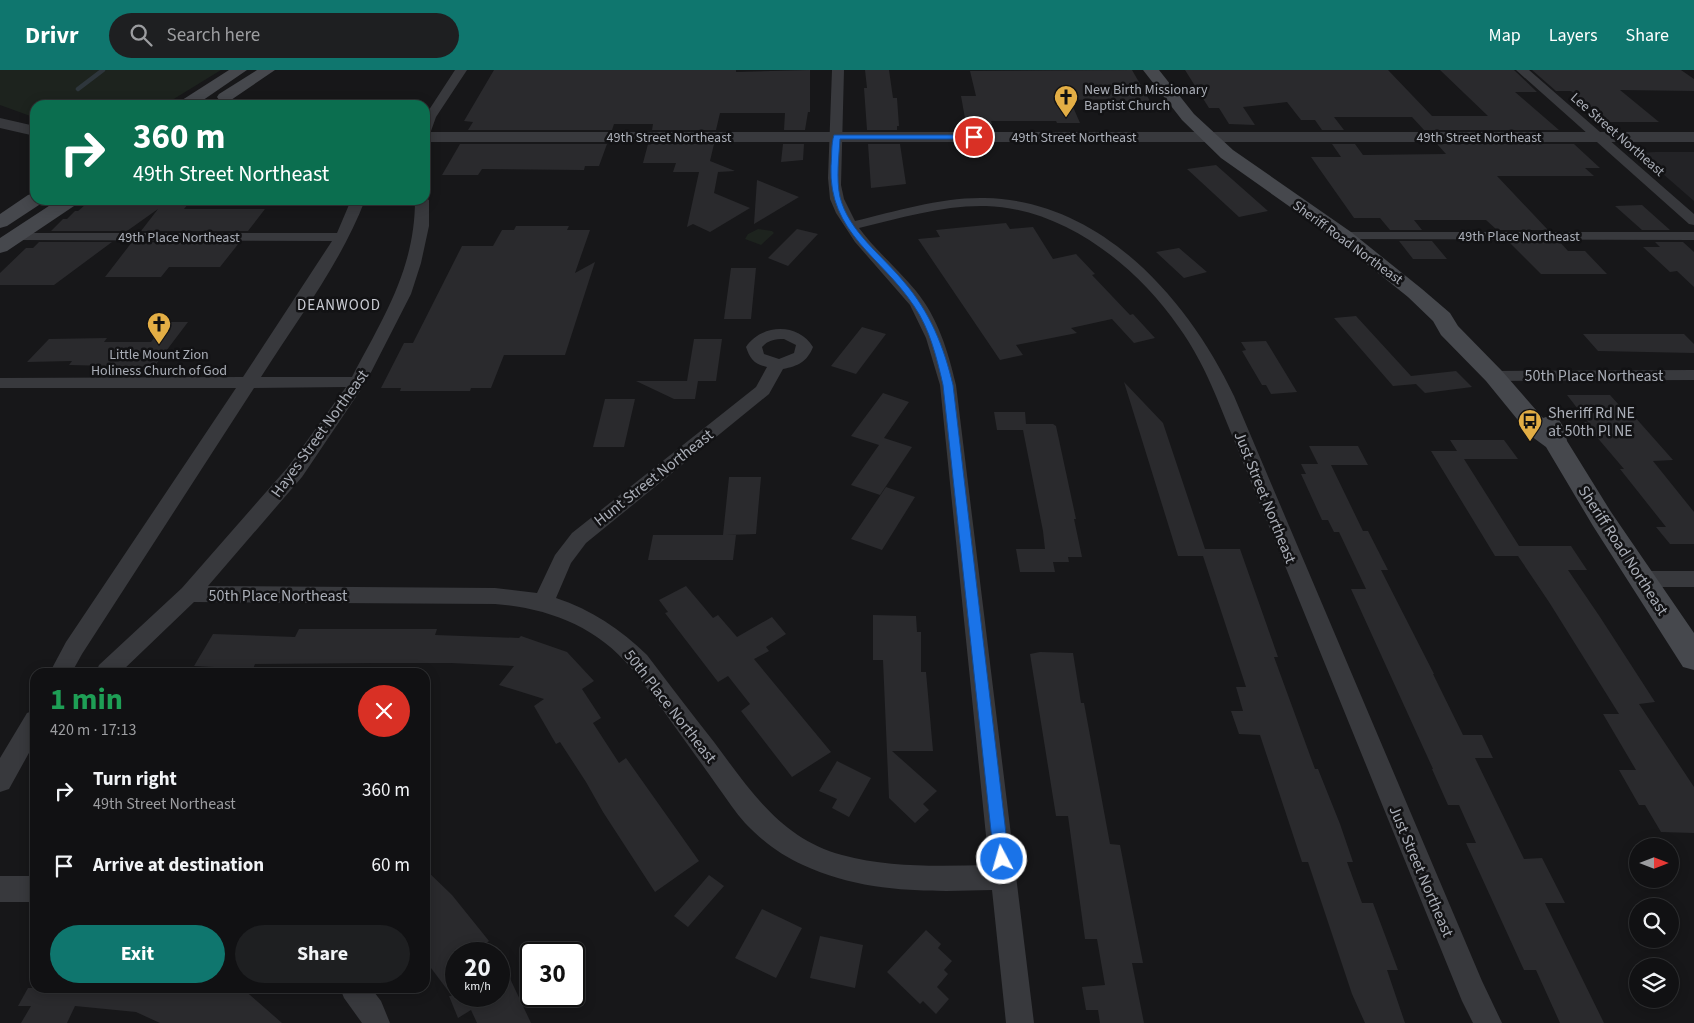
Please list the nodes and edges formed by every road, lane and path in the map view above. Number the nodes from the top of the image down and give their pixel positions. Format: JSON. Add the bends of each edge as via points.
{"nodes":[{"id":1,"x":239,"y":70,"type":"edge"},
{"id":2,"x":267,"y":70,"type":"edge"},
{"id":3,"x":461,"y":70,"type":"edge"},
{"id":4,"x":838,"y":70,"type":"edge"},
{"id":5,"x":1150,"y":70,"type":"edge"},
{"id":6,"x":1161,"y":70,"type":"edge"},
{"id":7,"x":1522,"y":70,"type":"edge"},
{"id":8,"x":193,"y":100,"type":"edge"},
{"id":9,"x":222,"y":100,"type":"edge"},
{"id":10,"x":430,"y":117,"type":"edge"},
{"id":11,"x":0,"y":123,"type":"edge"},
{"id":12,"x":30,"y":130,"type":"edge"},
{"id":13,"x":1597,"y":136,"type":"junction"},
{"id":14,"x":430,"y":137,"type":"edge"},
{"id":15,"x":837,"y":137,"type":"junction"},
{"id":16,"x":1213,"y":137,"type":"junction"},
{"id":17,"x":1694,"y":137,"type":"edge"},
{"id":18,"x":30,"y":202,"type":"edge"},
{"id":19,"x":63,"y":205,"type":"edge"},
{"id":20,"x":356,"y":205,"type":"edge"},
{"id":21,"x":422,"y":205,"type":"edge"},
{"id":22,"x":1694,"y":221,"type":"edge"},
{"id":23,"x":0,"y":222,"type":"edge"},
{"id":24,"x":851,"y":226,"type":"junction"},
{"id":25,"x":1344,"y":236,"type":"junction"},
{"id":26,"x":1694,"y":236,"type":"edge"},
{"id":27,"x":342,"y":237,"type":"junction"},
{"id":28,"x":8,"y":242,"type":"edge"},
{"id":29,"x":777,"y":364,"type":"dead end"},
{"id":30,"x":1502,"y":375,"type":"junction"},
{"id":31,"x":1694,"y":375,"type":"edge"},
{"id":32,"x":248,"y":382,"type":"junction"},
{"id":33,"x":358,"y":382,"type":"junction"},
{"id":34,"x":0,"y":383,"type":"edge"},
{"id":35,"x":1642,"y":579,"type":"junction"},
{"id":36,"x":1694,"y":579,"type":"edge"},
{"id":37,"x":189,"y":594,"type":"junction"},
{"id":38,"x":544,"y":602,"type":"junction"},
{"id":39,"x":1694,"y":658,"type":"edge"},
{"id":40,"x":63,"y":668,"type":"edge"},
{"id":41,"x":111,"y":668,"type":"edge"},
{"id":42,"x":30,"y":729,"type":"edge"},
{"id":43,"x":30,"y":746,"type":"edge"},
{"id":44,"x":6,"y":772,"type":"edge"},
{"id":45,"x":1004,"y":877,"type":"junction"},
{"id":46,"x":0,"y":889,"type":"edge"},
{"id":47,"x":30,"y":889,"type":"edge"},
{"id":48,"x":358,"y":993,"type":"edge"},
{"id":49,"x":376,"y":1023,"type":"edge"},
{"id":50,"x":1020,"y":1023,"type":"edge"},
{"id":51,"x":1488,"y":1023,"type":"edge"}],
"edges":[{"from":1,"to":8,"type":"main road"},
{"from":2,"to":9,"type":"main road"},
{"from":3,"to":10,"type":"street"},
{"from":4,"to":15,"type":"street"},
{"from":5,"to":16,"type":"main road","name":"Sheriff Road Northeast","via":[[1172,98]]},
{"from":6,"to":16,"type":"main road","name":"Sheriff Road Northeast"},
{"from":7,"to":13,"type":"street","name":"Lee Street Northeast"},
{"from":11,"to":12,"type":"street"},
{"from":13,"to":16,"type":"street","name":"49th Street Northeast"},
{"from":13,"to":17,"type":"street","name":"49th Street Northeast"},
{"from":13,"to":22,"type":"street","name":"Lee Street Northeast"},
{"from":14,"to":15,"type":"street","name":"49th Street Northeast"},
{"from":15,"to":16,"type":"street","name":"49th Street Northeast"},
{"from":15,"to":24,"type":"street","via":[[836,197]]},
{"from":16,"to":25,"type":"main road","name":"Sheriff Road Northeast","via":[[1234,160]]},
{"from":18,"to":23,"type":"main road"},
{"from":19,"to":28,"type":"main road"},
{"from":20,"to":27,"type":"street"},
{"from":21,"to":33,"type":"street","name":"Hayes Street Northeast","via":[[422,226],[403,294]]},
{"from":24,"to":45,"type":"street","via":[[919,306],[930,327],[948,385]]},
{"from":24,"to":51,"type":"street","name":"Just Street Northeast","via":[[961,203],[1006,203],[1039,210],[1088,232],[1137,272],[1177,313],[1210,364],[1225,396],[1472,992]]},
{"from":25,"to":26,"type":"street","name":"49th Place Northeast"},
{"from":25,"to":30,"type":"main road","name":"Sheriff Road Northeast","via":[[1405,284],[1442,318],[1449,330]]},
{"from":27,"to":28,"type":"street","name":"49th Place Northeast"},
{"from":27,"to":32,"type":"street"},
{"from":29,"to":38,"type":"street","name":"Hunt Street Northeast","via":[[763,390],[578,538],[562,560]]},
{"from":30,"to":31,"type":"street","name":"50th Place Northeast"},
{"from":30,"to":35,"type":"main road","name":"Sheriff Road Northeast","via":[[1540,430],[1555,441]]},
{"from":32,"to":33,"type":"street"},
{"from":32,"to":34,"type":"street"},
{"from":32,"to":40,"type":"street"},
{"from":33,"to":37,"type":"street","name":"Hayes Street Northeast","via":[[295,472]]},
{"from":35,"to":36,"type":"street"},
{"from":35,"to":39,"type":"main road","name":"Sheriff Road Northeast"},
{"from":37,"to":38,"type":"street","name":"50th Place Northeast","via":[[495,596]]},
{"from":37,"to":41,"type":"street","name":"Hayes Street Northeast"},
{"from":38,"to":45,"type":"street","name":"50th Place Northeast","via":[[570,610],[594,623],[628,649],[754,815],[793,846],[833,866],[870,876]]},
{"from":42,"to":44,"type":"street"},
{"from":43,"to":44,"type":"street"},
{"from":45,"to":50,"type":"street"},
{"from":46,"to":47,"type":"street"},
{"from":48,"to":49,"type":"street"}]}
